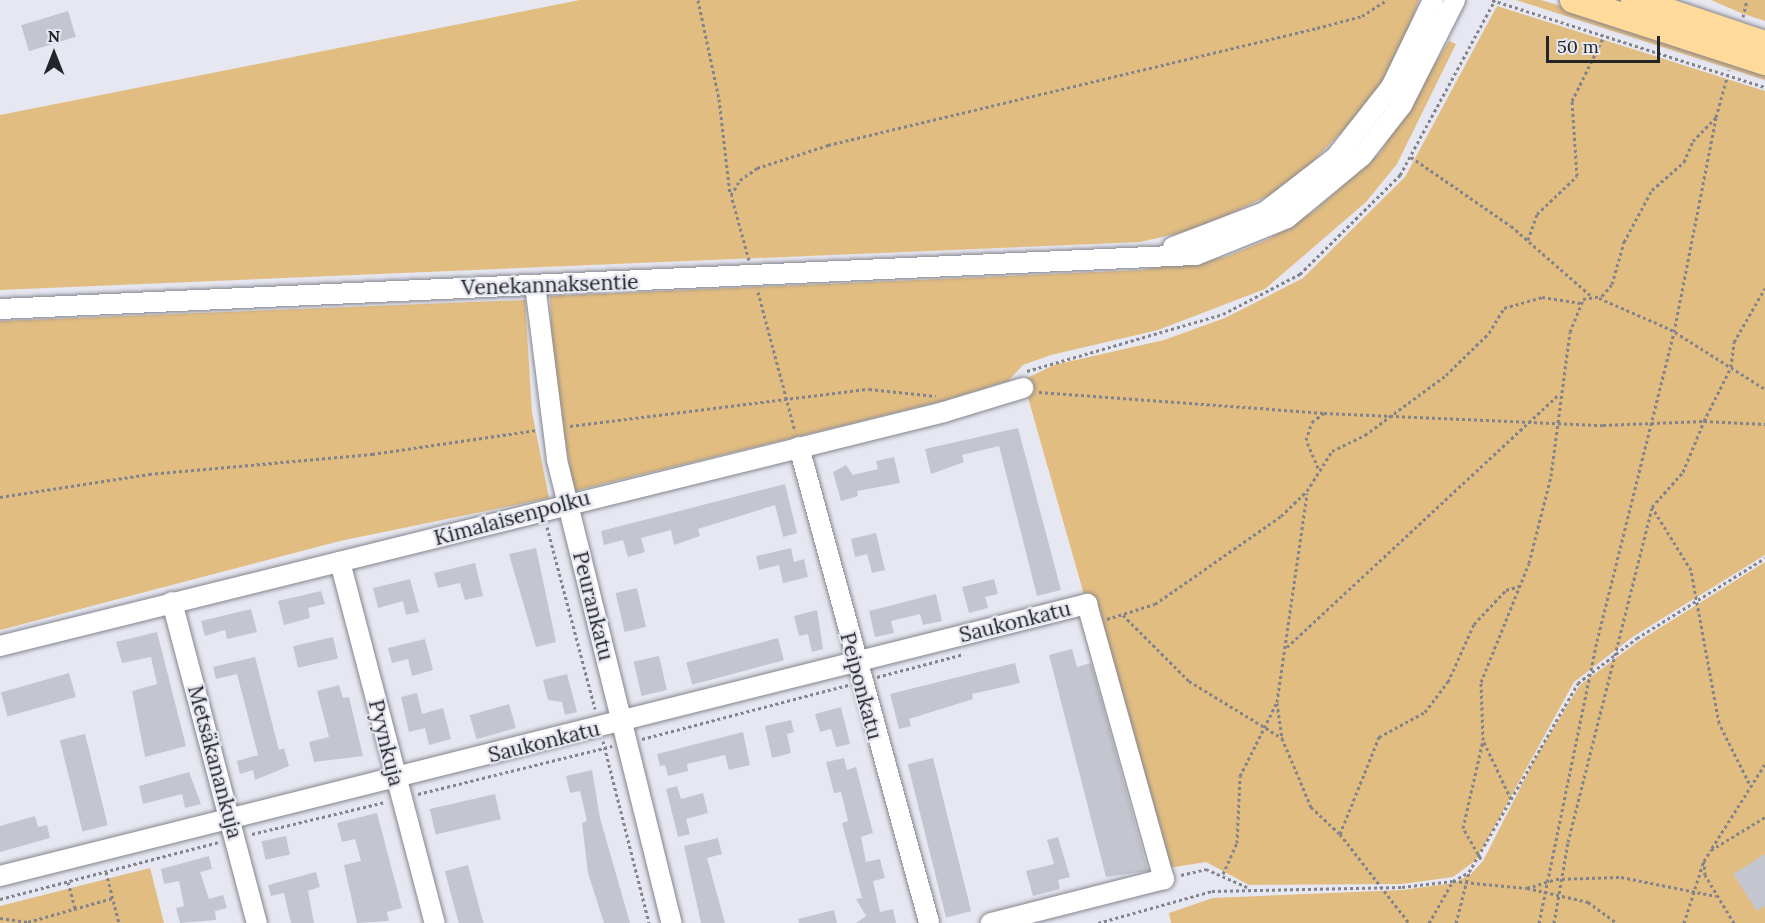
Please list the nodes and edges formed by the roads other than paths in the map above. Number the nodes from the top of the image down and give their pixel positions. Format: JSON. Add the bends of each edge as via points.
{"nodes":[{"id":1,"x":1433,"y":0,"type":"edge"},
{"id":2,"x":1455,"y":0,"type":"edge"},
{"id":3,"x":1573,"y":0,"type":"edge"},
{"id":4,"x":1634,"y":0,"type":"edge"},
{"id":5,"x":1765,"y":44,"type":"edge"},
{"id":6,"x":1765,"y":62,"type":"edge"},
{"id":7,"x":1100,"y":260,"type":"junction"},
{"id":8,"x":535,"y":285,"type":"junction"},
{"id":9,"x":0,"y":309,"type":"edge"},
{"id":10,"x":1023,"y":388,"type":"road end"},
{"id":11,"x":799,"y":447,"type":"junction"},
{"id":12,"x":568,"y":503,"type":"junction"},
{"id":13,"x":340,"y":562,"type":"junction"},
{"id":14,"x":172,"y":602,"type":"junction"},
{"id":15,"x":0,"y":646,"type":"edge"},
{"id":16,"x":857,"y":672,"type":"junction"},
{"id":17,"x":621,"y":723,"type":"junction"},
{"id":18,"x":396,"y":778,"type":"junction"},
{"id":19,"x":232,"y":829,"type":"junction"},
{"id":20,"x":0,"y":876,"type":"edge"},
{"id":21,"x":257,"y":923,"type":"edge"},
{"id":22,"x":435,"y":923,"type":"edge"},
{"id":23,"x":672,"y":923,"type":"edge"},
{"id":24,"x":929,"y":923,"type":"edge"},
{"id":25,"x":991,"y":923,"type":"edge"}],
"edges":[{"from":1,"to":7,"type":"street","name":"Venekannaksentie","via":[[1372,115],[1307,183],[1265,212],[1212,236]]},
{"from":2,"to":7,"type":"street","name":"Venekannaksentie","via":[[1387,126],[1362,156],[1302,209],[1210,252],[1158,260]]},
{"from":3,"to":6,"type":"main road"},
{"from":4,"to":5,"type":"main road"},
{"from":7,"to":8,"type":"street","name":"Venekannaksentie"},
{"from":8,"to":9,"type":"street","name":"Venekannaksentie"},
{"from":8,"to":12,"type":"street","name":"Peurankatu","via":[[551,428]]},
{"from":10,"to":11,"type":"street","name":"Kimalaisenpolku"},
{"from":11,"to":12,"type":"street","name":"Kimalaisenpolku"},
{"from":11,"to":16,"type":"street","name":"Peiponkatu"},
{"from":12,"to":13,"type":"street","name":"Kimalaisenpolku"},
{"from":12,"to":17,"type":"street","name":"Peurankatu"},
{"from":13,"to":14,"type":"street","name":"Kimalaisenpolku"},
{"from":13,"to":18,"type":"street","name":"Pyynkuja"},
{"from":14,"to":15,"type":"street","name":"Kimalaisenpolku"},
{"from":14,"to":19,"type":"street","name":"Metsäkanankuja"},
{"from":16,"to":17,"type":"street","name":"Saukonkatu"},
{"from":16,"to":24,"type":"street","name":"Peiponkatu"},
{"from":16,"to":25,"type":"street","name":"Saukonkatu","via":[[1087,604],[1164,879]]},
{"from":17,"to":18,"type":"street","name":"Saukonkatu"},
{"from":17,"to":23,"type":"street","name":"Peurankatu"},
{"from":18,"to":19,"type":"street","name":"Saukonkatu"},
{"from":18,"to":22,"type":"street","name":"Pyynkuja"},
{"from":19,"to":20,"type":"street","name":"Saukonkatu","via":[[100,851]]},
{"from":19,"to":21,"type":"street","name":"Metsäkanankuja"}]}
